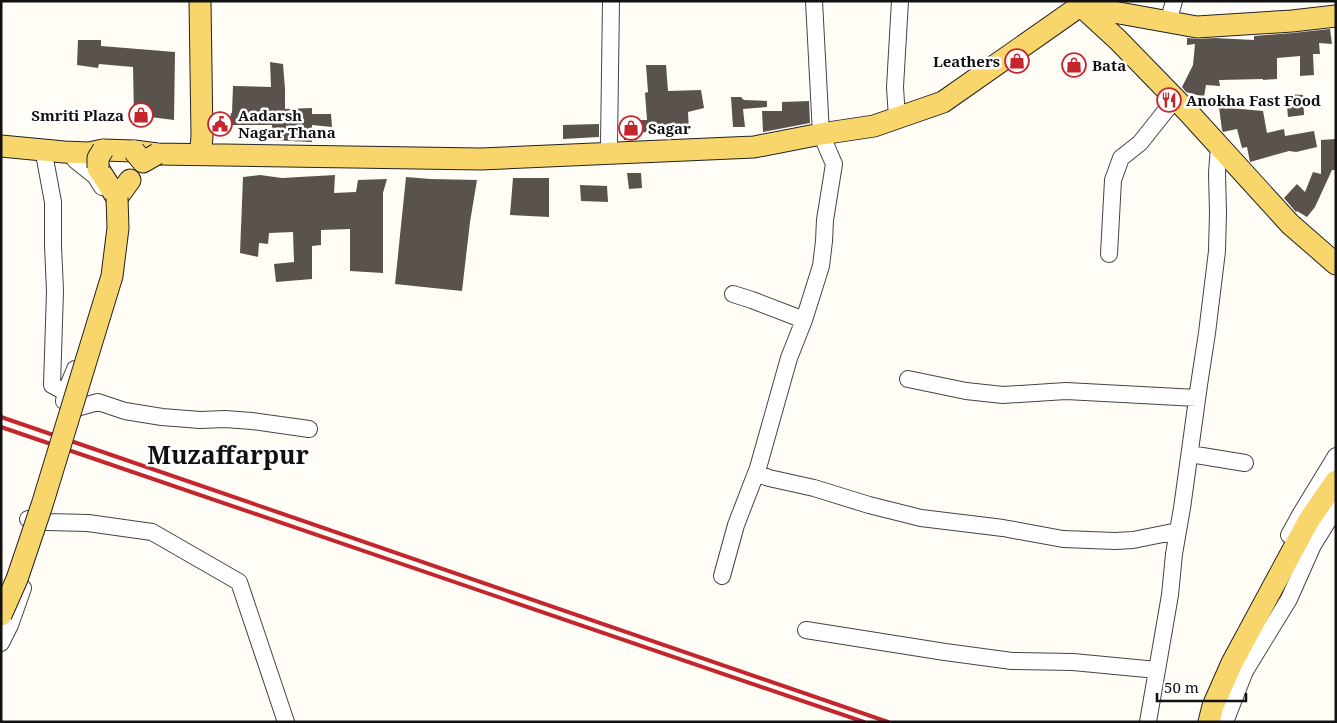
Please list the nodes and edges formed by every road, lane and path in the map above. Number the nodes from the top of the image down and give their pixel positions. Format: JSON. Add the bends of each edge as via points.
{"nodes":[{"id":1,"x":200,"y":1,"type":"edge"},
{"id":2,"x":611,"y":1,"type":"edge"},
{"id":3,"x":814,"y":1,"type":"edge"},
{"id":4,"x":900,"y":1,"type":"edge"},
{"id":5,"x":1174,"y":1,"type":"edge"},
{"id":6,"x":1078,"y":3,"type":"edge"},
{"id":7,"x":1336,"y":16,"type":"edge"},
{"id":8,"x":1168,"y":23,"type":"junction"},
{"id":9,"x":1176,"y":99,"type":"junction"},
{"id":10,"x":897,"y":118,"type":"junction"},
{"id":11,"x":821,"y":134,"type":"junction"},
{"id":12,"x":1,"y":138,"type":"edge"},
{"id":13,"x":610,"y":144,"type":"junction"},
{"id":14,"x":1,"y":146,"type":"edge"},
{"id":15,"x":1219,"y":146,"type":"junction"},
{"id":16,"x":201,"y":148,"type":"junction"},
{"id":17,"x":692,"y":150,"type":"junction"},
{"id":18,"x":1,"y":157,"type":"edge"},
{"id":19,"x":149,"y":157,"type":"junction"},
{"id":20,"x":45,"y":160,"type":"junction"},
{"id":21,"x":94,"y":162,"type":"junction"},
{"id":22,"x":130,"y":180,"type":"junction"},
{"id":23,"x":117,"y":198,"type":"junction"},
{"id":24,"x":1109,"y":254,"type":"dead end"},
{"id":25,"x":1336,"y":264,"type":"edge"},
{"id":26,"x":733,"y":294,"type":"dead end"},
{"id":27,"x":804,"y":320,"type":"junction"},
{"id":28,"x":908,"y":379,"type":"dead end"},
{"id":29,"x":65,"y":392,"type":"junction"},
{"id":30,"x":1197,"y":398,"type":"junction"},
{"id":31,"x":80,"y":407,"type":"junction"},
{"id":32,"x":309,"y":429,"type":"dead end"},
{"id":33,"x":1190,"y":454,"type":"junction"},
{"id":34,"x":1336,"y":456,"type":"edge"},
{"id":35,"x":1246,"y":463,"type":"dead end"},
{"id":36,"x":756,"y":473,"type":"junction"},
{"id":37,"x":1336,"y":481,"type":"edge"},
{"id":38,"x":1336,"y":508,"type":"edge"},
{"id":39,"x":46,"y":522,"type":"junction"},
{"id":40,"x":1178,"y":531,"type":"junction"},
{"id":41,"x":722,"y":576,"type":"dead end"},
{"id":42,"x":1,"y":594,"type":"edge"},
{"id":43,"x":1,"y":615,"type":"edge"},
{"id":44,"x":806,"y":630,"type":"dead end"},
{"id":45,"x":1,"y":643,"type":"edge"},
{"id":46,"x":1157,"y":670,"type":"junction"},
{"id":47,"x":286,"y":722,"type":"edge"},
{"id":48,"x":1148,"y":722,"type":"edge"},
{"id":49,"x":1200,"y":722,"type":"edge"},
{"id":50,"x":1210,"y":722,"type":"edge"},
{"id":51,"x":1225,"y":722,"type":"edge"}],
"edges":[{"from":1,"to":16,"type":"main road"},
{"from":2,"to":13,"type":"street"},
{"from":3,"to":11,"type":"street"},
{"from":4,"to":10,"type":"street","via":[[895,87]]},
{"from":5,"to":8,"type":"street"},
{"from":6,"to":8,"type":"main road"},
{"from":6,"to":9,"type":"main road"},
{"from":6,"to":10,"type":"main road","via":[[943,102]]},
{"from":7,"to":8,"type":"main road","via":[[1197,27]]},
{"from":9,"to":15,"type":"main road"},
{"from":9,"to":24,"type":"street","via":[[1140,143],[1121,158],[1113,180]]},
{"from":10,"to":11,"type":"main road","via":[[874,126]]},
{"from":11,"to":17,"type":"main road","via":[[754,147]]},
{"from":11,"to":27,"type":"street","via":[[834,164],[821,266]]},
{"from":12,"to":16,"type":"main road"},
{"from":13,"to":16,"type":"main road","via":[[485,152]]},
{"from":13,"to":17,"type":"main road","via":[[680,143]]},
{"from":14,"to":21,"type":"main road"},
{"from":15,"to":25,"type":"main road","via":[[1290,224]]},
{"from":15,"to":30,"type":"street","via":[[1217,251]]},
{"from":17,"to":19,"type":"main road","via":[[481,159]]},
{"from":18,"to":20,"type":"main road"},
{"from":19,"to":21,"type":"main road"},
{"from":19,"to":21,"type":"main road"},
{"from":19,"to":22,"type":"main road"},
{"from":19,"to":31,"type":"street","via":[[127,196],[119,282]]},
{"from":20,"to":21,"type":"main road"},
{"from":20,"to":29,"type":"street","via":[[53,202],[52,386]]},
{"from":21,"to":22,"type":"main road","via":[[114,183]]},
{"from":21,"to":23,"type":"main road"},
{"from":21,"to":29,"type":"street","via":[[95,176],[110,199],[103,279]]},
{"from":22,"to":23,"type":"main road"},
{"from":23,"to":43,"type":"main road","bridge":true,"via":[[118,228],[112,276],[42,505]]},
{"from":26,"to":27,"type":"street"},
{"from":27,"to":36,"type":"street","via":[[789,358]]},
{"from":28,"to":30,"type":"street","via":[[1004,395],[1066,391]]},
{"from":29,"to":31,"type":"street","via":[[64,401]]},
{"from":30,"to":33,"type":"street"},
{"from":31,"to":32,"type":"street","via":[[98,402],[125,411],[162,417],[243,420]]},
{"from":33,"to":35,"type":"street"},
{"from":33,"to":40,"type":"street"},
{"from":34,"to":49,"type":"street","via":[[1300,514],[1211,688]]},
{"from":36,"to":40,"type":"street","via":[[921,518],[1063,539],[1133,540]]},
{"from":36,"to":41,"type":"street","via":[[736,525]]},
{"from":37,"to":50,"type":"main road","via":[[1309,520],[1232,663],[1213,706]]},
{"from":38,"to":51,"type":"street","via":[[1314,545],[1289,600],[1245,670]]},
{"from":39,"to":42,"type":"street","via":[[28,518]]},
{"from":39,"to":45,"type":"street"},
{"from":39,"to":47,"type":"street","via":[[88,523],[152,532],[239,582]]},
{"from":40,"to":46,"type":"street"},
{"from":44,"to":46,"type":"street","via":[[1012,661],[1073,662]]},
{"from":46,"to":48,"type":"street"}]}
